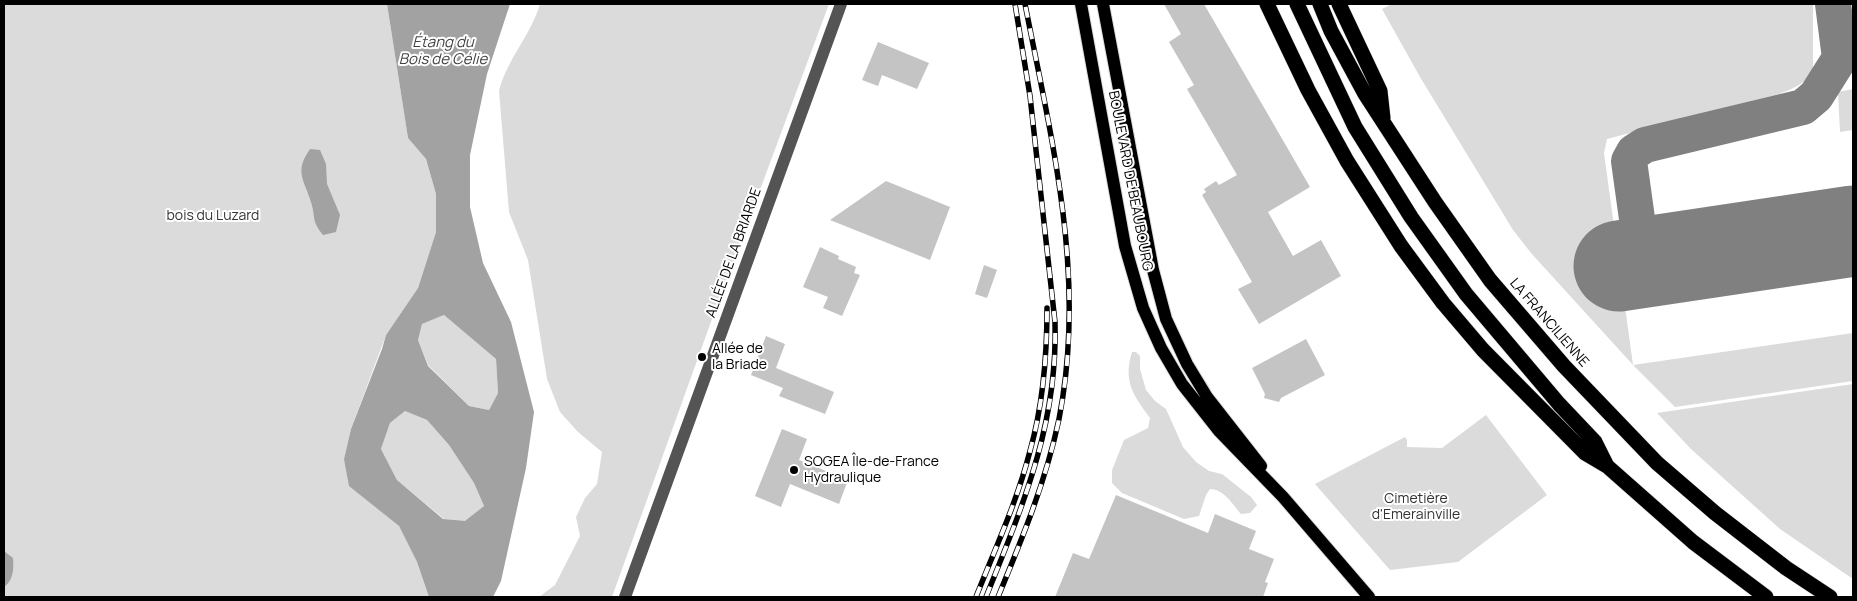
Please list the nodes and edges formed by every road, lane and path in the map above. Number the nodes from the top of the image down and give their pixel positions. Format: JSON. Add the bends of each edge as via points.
{"nodes":[{"id":1,"x":841,"y":4,"type":"edge"},
{"id":2,"x":1081,"y":4,"type":"edge"},
{"id":3,"x":1104,"y":4,"type":"edge"},
{"id":4,"x":1268,"y":4,"type":"edge"},
{"id":5,"x":1297,"y":4,"type":"edge"},
{"id":6,"x":1320,"y":4,"type":"edge"},
{"id":7,"x":1339,"y":4,"type":"edge"},
{"id":8,"x":1384,"y":122,"type":"junction"},
{"id":9,"x":1607,"y":466,"type":"junction"},
{"id":10,"x":1283,"y":497,"type":"junction"},
{"id":11,"x":625,"y":597,"type":"edge"},
{"id":12,"x":1369,"y":597,"type":"edge"},
{"id":13,"x":1766,"y":597,"type":"edge"},
{"id":14,"x":1830,"y":597,"type":"edge"}],
"edges":[{"from":1,"to":11,"type":"street","name":"ALLÉE DE LA BRIARDE"},
{"from":2,"to":10,"type":"main road","name":"BOULEVARD DE BEAUBOURG","via":[[1125,246],[1143,308],[1182,384],[1228,442]]},
{"from":3,"to":10,"type":"main road","name":"BOULEVARD DE BEAUBOURG","via":[[1153,270],[1166,319],[1207,397]]},
{"from":4,"to":9,"type":"highway","via":[[1321,114],[1401,246],[1483,350],[1585,453]]},
{"from":5,"to":9,"type":"highway","via":[[1355,127],[1411,217],[1502,339],[1595,442]]},
{"from":6,"to":8,"type":"highway","name":"LA FRANCILIENNE","via":[[1364,94]]},
{"from":7,"to":8,"type":"highway","via":[[1380,91]]},
{"from":8,"to":14,"type":"highway","name":"LA FRANCILIENNE","via":[[1490,280],[1564,366],[1657,463],[1786,568]]},
{"from":9,"to":13,"type":"highway","via":[[1693,542]]},
{"from":10,"to":12,"type":"main road","name":"BOULEVARD DE BEAUBOURG"}]}
